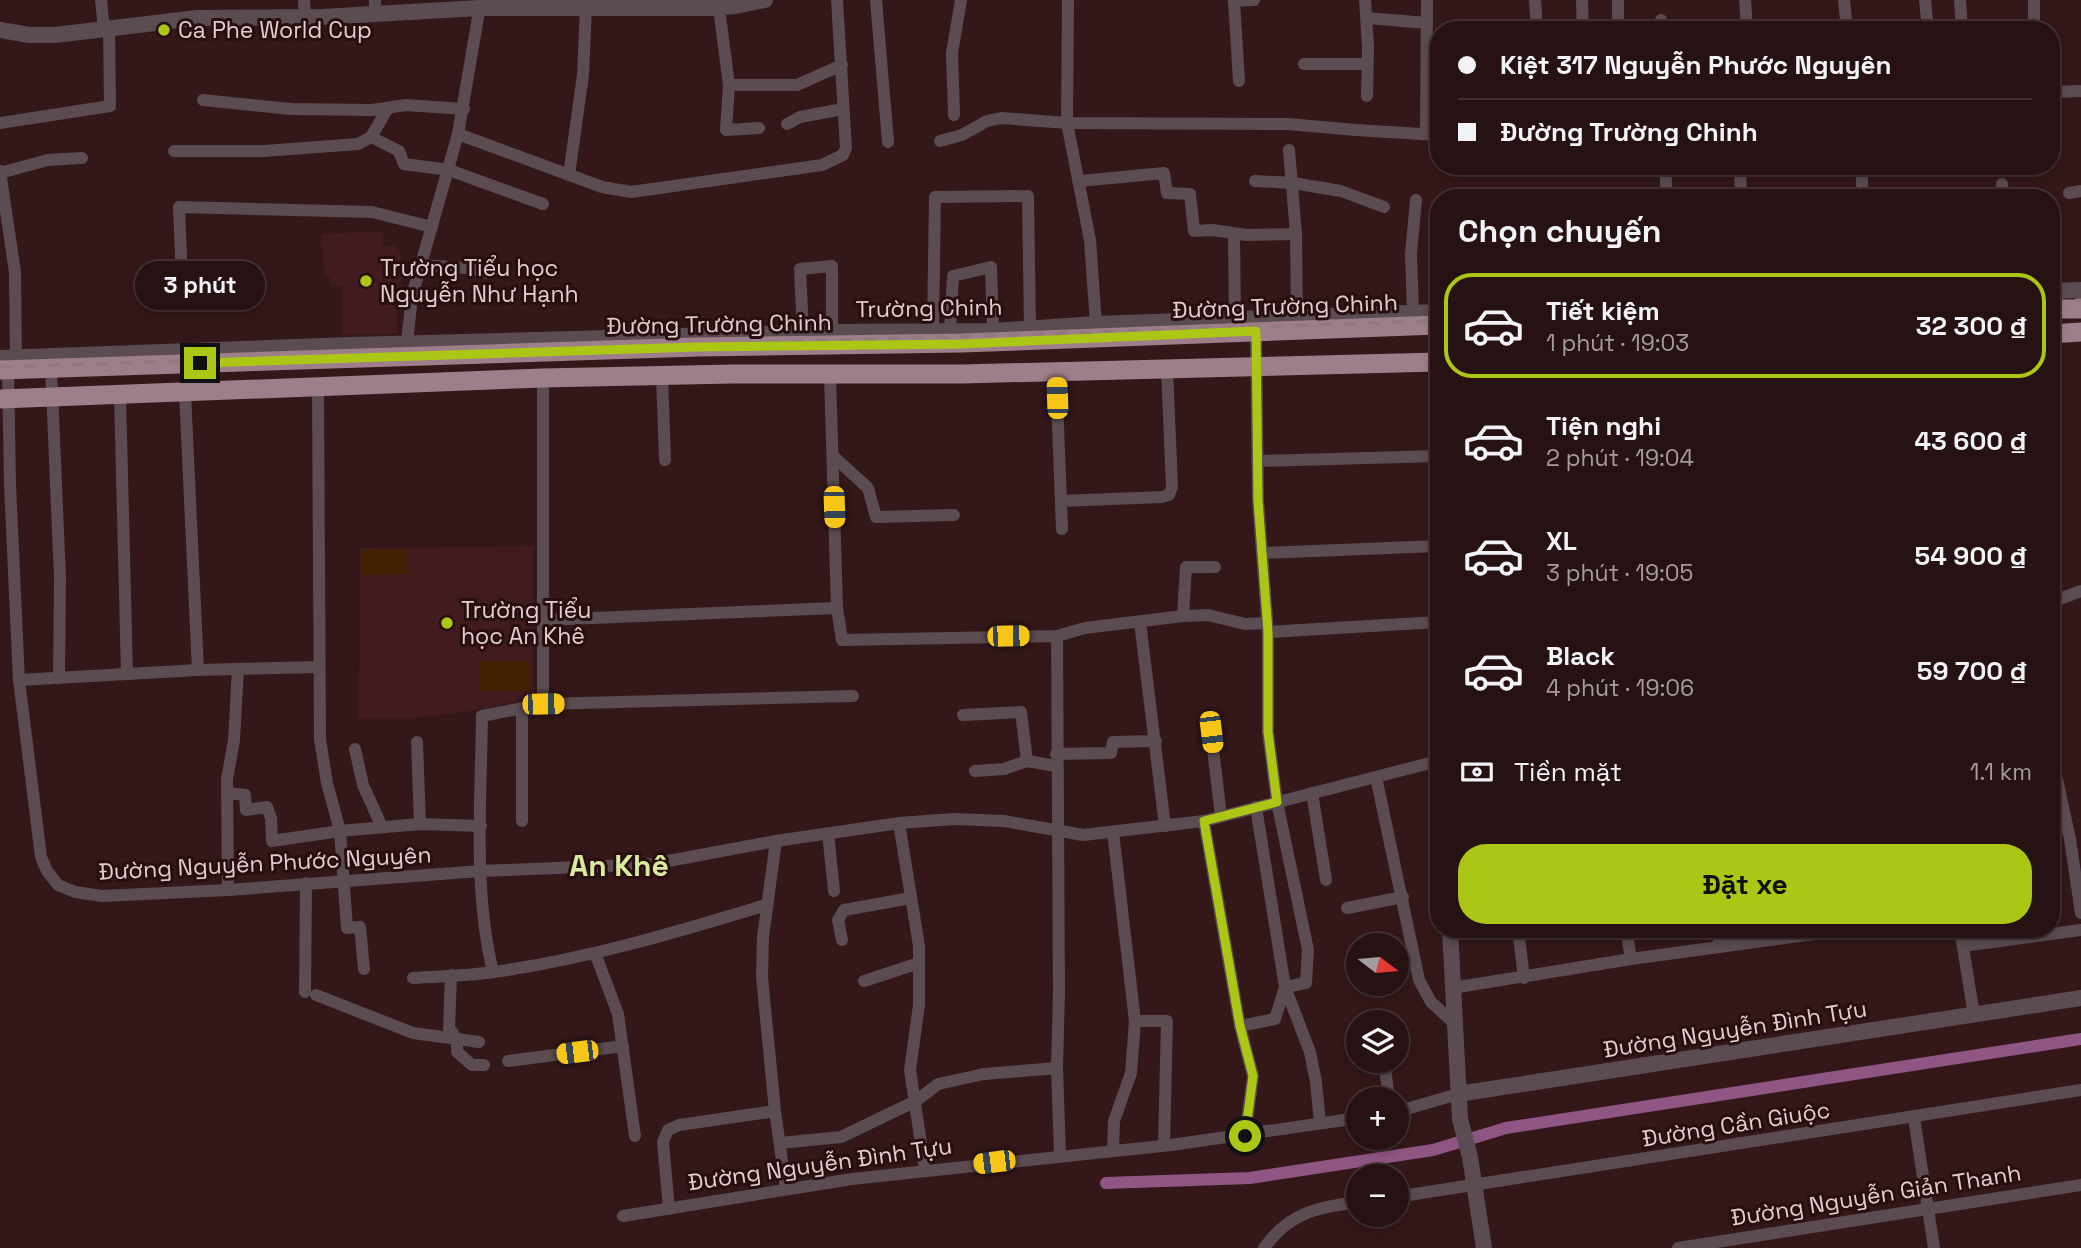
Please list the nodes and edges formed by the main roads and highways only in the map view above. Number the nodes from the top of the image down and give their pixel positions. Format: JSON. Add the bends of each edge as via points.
{"nodes":[{"id":1,"x":2060,"y":309,"type":"edge"},
{"id":2,"x":2081,"y":309,"type":"edge"},
{"id":3,"x":1430,"y":325,"type":"edge"},
{"id":4,"x":2081,"y":332,"type":"edge"},
{"id":5,"x":2060,"y":333,"type":"edge"},
{"id":6,"x":942,"y":335,"type":"junction"},
{"id":7,"x":697,"y":347,"type":"junction"},
{"id":8,"x":1430,"y":362,"type":"edge"},
{"id":9,"x":8,"y":365,"type":"edge"},
{"id":10,"x":697,"y":374,"type":"junction"},
{"id":11,"x":943,"y":375,"type":"junction"},
{"id":12,"x":5,"y":399,"type":"edge"}],
"edges":[{"from":1,"to":2,"type":"highway"},
{"from":3,"to":6,"type":"highway","name":"Đường Trường Chinh"},
{"from":4,"to":5,"type":"highway"},
{"from":6,"to":7,"type":"highway","name":"Đường Trường Chinh"},
{"from":6,"to":11,"type":"highway"},
{"from":7,"to":9,"type":"highway","name":"Đường Trường Chinh","via":[[51,368]]},
{"from":7,"to":10,"type":"highway"},
{"from":8,"to":11,"type":"highway"},
{"from":10,"to":11,"type":"highway"},
{"from":10,"to":12,"type":"highway"}]}
